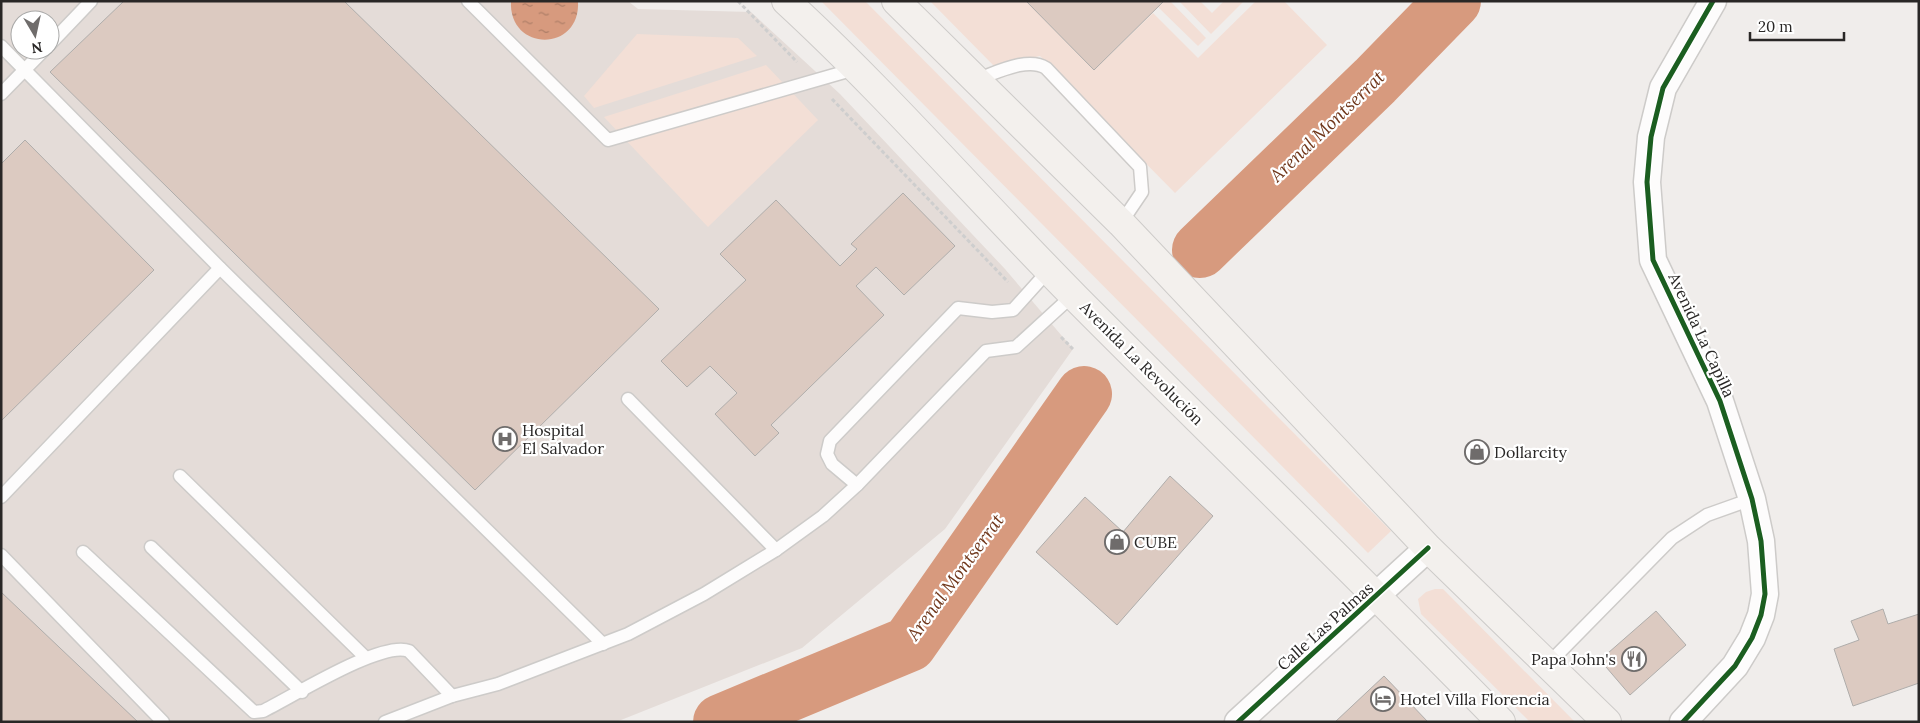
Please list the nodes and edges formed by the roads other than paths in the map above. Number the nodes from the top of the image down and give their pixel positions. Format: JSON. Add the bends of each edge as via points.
{"nodes":[{"id":1,"x":92,"y":1,"type":"edge"},
{"id":2,"x":468,"y":1,"type":"edge"},
{"id":3,"x":786,"y":1,"type":"edge"},
{"id":4,"x":896,"y":1,"type":"edge"},
{"id":5,"x":1713,"y":1,"type":"edge"},
{"id":6,"x":60,"y":34,"type":"edge"},
{"id":7,"x":1,"y":46,"type":"edge"},
{"id":8,"x":34,"y":60,"type":"edge"},
{"id":9,"x":856,"y":68,"type":"junction"},
{"id":10,"x":24,"y":71,"type":"junction"},
{"id":11,"x":975,"y":80,"type":"junction"},
{"id":12,"x":1,"y":94,"type":"edge"},
{"id":13,"x":1121,"y":223,"type":"junction"},
{"id":14,"x":220,"y":268,"type":"junction"},
{"id":15,"x":1049,"y":270,"type":"junction"},
{"id":16,"x":1073,"y":295,"type":"junction"},
{"id":17,"x":628,"y":399,"type":"dead end"},
{"id":18,"x":180,"y":476,"type":"dead end"},
{"id":19,"x":856,"y":485,"type":"junction"},
{"id":20,"x":1,"y":497,"type":"edge"},
{"id":21,"x":1752,"y":499,"type":"junction"},
{"id":22,"x":151,"y":547,"type":"dead end"},
{"id":23,"x":1428,"y":548,"type":"junction"},
{"id":24,"x":776,"y":550,"type":"junction"},
{"id":25,"x":83,"y":552,"type":"dead end"},
{"id":26,"x":1,"y":555,"type":"edge"},
{"id":27,"x":1378,"y":595,"type":"junction"},
{"id":28,"x":604,"y":644,"type":"junction"},
{"id":29,"x":365,"y":657,"type":"junction"},
{"id":30,"x":1548,"y":664,"type":"junction"},
{"id":31,"x":302,"y":692,"type":"junction"},
{"id":32,"x":452,"y":696,"type":"junction"},
{"id":33,"x":163,"y":722,"type":"edge"},
{"id":34,"x":384,"y":722,"type":"edge"},
{"id":35,"x":1238,"y":722,"type":"edge"},
{"id":36,"x":1501,"y":722,"type":"edge"},
{"id":37,"x":1608,"y":722,"type":"edge"},
{"id":38,"x":1683,"y":722,"type":"edge"}],
"edges":[{"from":1,"to":6,"type":"lane"},
{"from":2,"to":9,"type":"lane","via":[[608,140]]},
{"from":3,"to":9,"type":"main road","name":"Avenida La Revolución"},
{"from":4,"to":11,"type":"main road"},
{"from":5,"to":21,"type":"street","name":"Avenida La Capilla","via":[[1663,88],[1651,137],[1647,182],[1653,260],[1720,401]]},
{"from":7,"to":10,"type":"lane"},
{"from":8,"to":10,"type":"lane"},
{"from":9,"to":15,"type":"main road","name":"Avenida La Revolución"},
{"from":10,"to":12,"type":"lane"},
{"from":10,"to":14,"type":"lane"},
{"from":11,"to":13,"type":"main road"},
{"from":11,"to":13,"type":"lane","via":[[1024,64],[1046,68],[1140,167],[1142,192]]},
{"from":13,"to":23,"type":"main road"},
{"from":14,"to":20,"type":"lane"},
{"from":14,"to":28,"type":"lane"},
{"from":15,"to":16,"type":"main road","name":"Avenida La Revolución"},
{"from":15,"to":19,"type":"lane","via":[[1013,310],[992,312],[958,308],[830,441],[827,454],[832,464]]},
{"from":16,"to":19,"type":"lane","via":[[1016,347],[986,351]]},
{"from":16,"to":27,"type":"main road","name":"Avenida La Revolución"},
{"from":17,"to":24,"type":"lane"},
{"from":18,"to":29,"type":"lane"},
{"from":19,"to":24,"type":"lane","via":[[823,516]]},
{"from":21,"to":30,"type":"lane","via":[[1707,516],[1672,538]]},
{"from":21,"to":38,"type":"street","name":"Avenida La Capilla","via":[[1761,541],[1765,594],[1761,615],[1735,666]]},
{"from":22,"to":31,"type":"lane"},
{"from":23,"to":27,"type":"street","name":"Calle Las Palmas"},
{"from":23,"to":30,"type":"main road"},
{"from":24,"to":28,"type":"lane","via":[[667,614]]},
{"from":25,"to":31,"type":"lane","via":[[254,712],[264,711]]},
{"from":26,"to":33,"type":"lane"},
{"from":27,"to":35,"type":"street","name":"Calle Las Palmas"},
{"from":27,"to":36,"type":"main road","name":"Avenida La Revolución"},
{"from":28,"to":32,"type":"lane","via":[[498,684]]},
{"from":29,"to":31,"type":"lane"},
{"from":29,"to":32,"type":"lane","via":[[394,649],[409,651]]},
{"from":30,"to":37,"type":"main road"},
{"from":32,"to":34,"type":"lane"}]}
